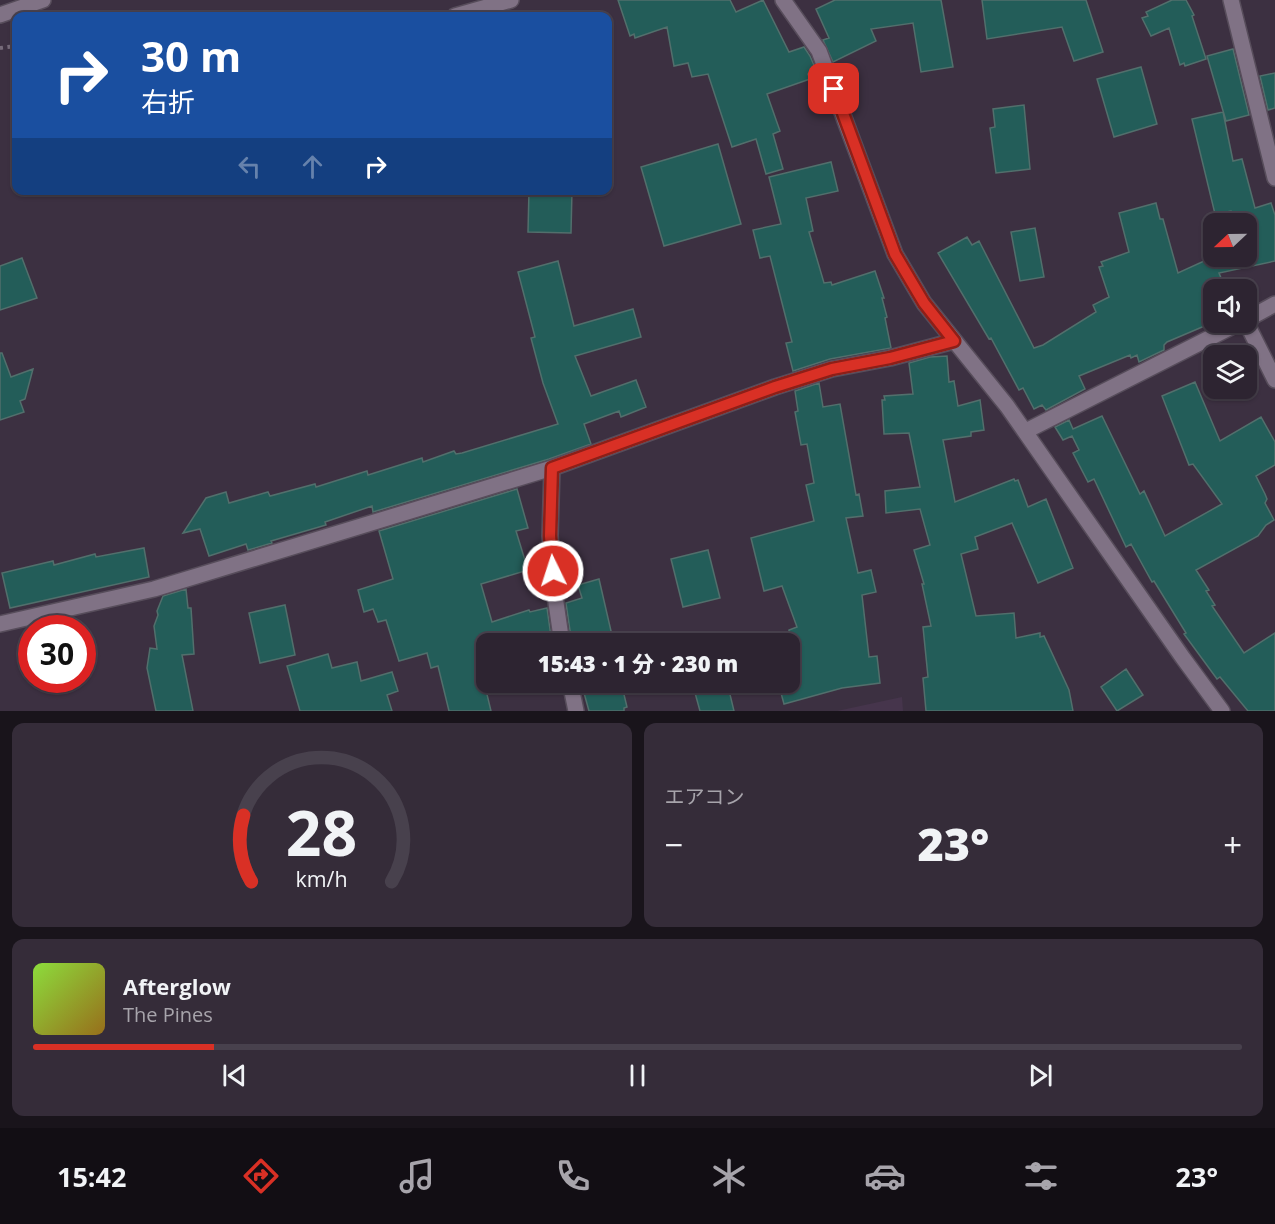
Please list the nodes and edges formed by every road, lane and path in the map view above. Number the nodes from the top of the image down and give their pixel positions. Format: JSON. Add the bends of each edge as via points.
{"nodes":[{"id":1,"x":43,"y":0,"type":"edge"},
{"id":2,"x":511,"y":0,"type":"edge"},
{"id":3,"x":783,"y":0,"type":"edge"},
{"id":4,"x":1231,"y":0,"type":"edge"},
{"id":5,"x":469,"y":12,"type":"edge"},
{"id":6,"x":0,"y":15,"type":"edge"},
{"id":7,"x":1275,"y":178,"type":"edge"},
{"id":8,"x":1275,"y":304,"type":"edge"},
{"id":9,"x":1257,"y":315,"type":"edge"},
{"id":10,"x":1223,"y":333,"type":"edge"},
{"id":11,"x":1251,"y":333,"type":"edge"},
{"id":12,"x":954,"y":341,"type":"junction"},
{"id":13,"x":1275,"y":380,"type":"edge"},
{"id":14,"x":1026,"y":431,"type":"junction"},
{"id":15,"x":552,"y":468,"type":"junction"},
{"id":16,"x":0,"y":624,"type":"edge"},
{"id":17,"x":560,"y":633,"type":"edge"},
{"id":18,"x":572,"y":693,"type":"edge"},
{"id":19,"x":575,"y":711,"type":"edge"},
{"id":20,"x":1222,"y":711,"type":"edge"}],
"edges":[{"from":1,"to":6,"type":"street"},
{"from":2,"to":5,"type":"street"},
{"from":3,"to":12,"type":"street","via":[[819,51],[895,254],[924,303]]},
{"from":4,"to":7,"type":"street"},
{"from":8,"to":9,"type":"street"},
{"from":10,"to":14,"type":"street"},
{"from":11,"to":13,"type":"street"},
{"from":12,"to":14,"type":"street"},
{"from":12,"to":15,"type":"street","via":[[832,369],[775,387]]},
{"from":14,"to":20,"type":"street"},
{"from":15,"to":16,"type":"street","via":[[154,588]]},
{"from":15,"to":17,"type":"street","via":[[550,536]]},
{"from":18,"to":19,"type":"street"}]}
